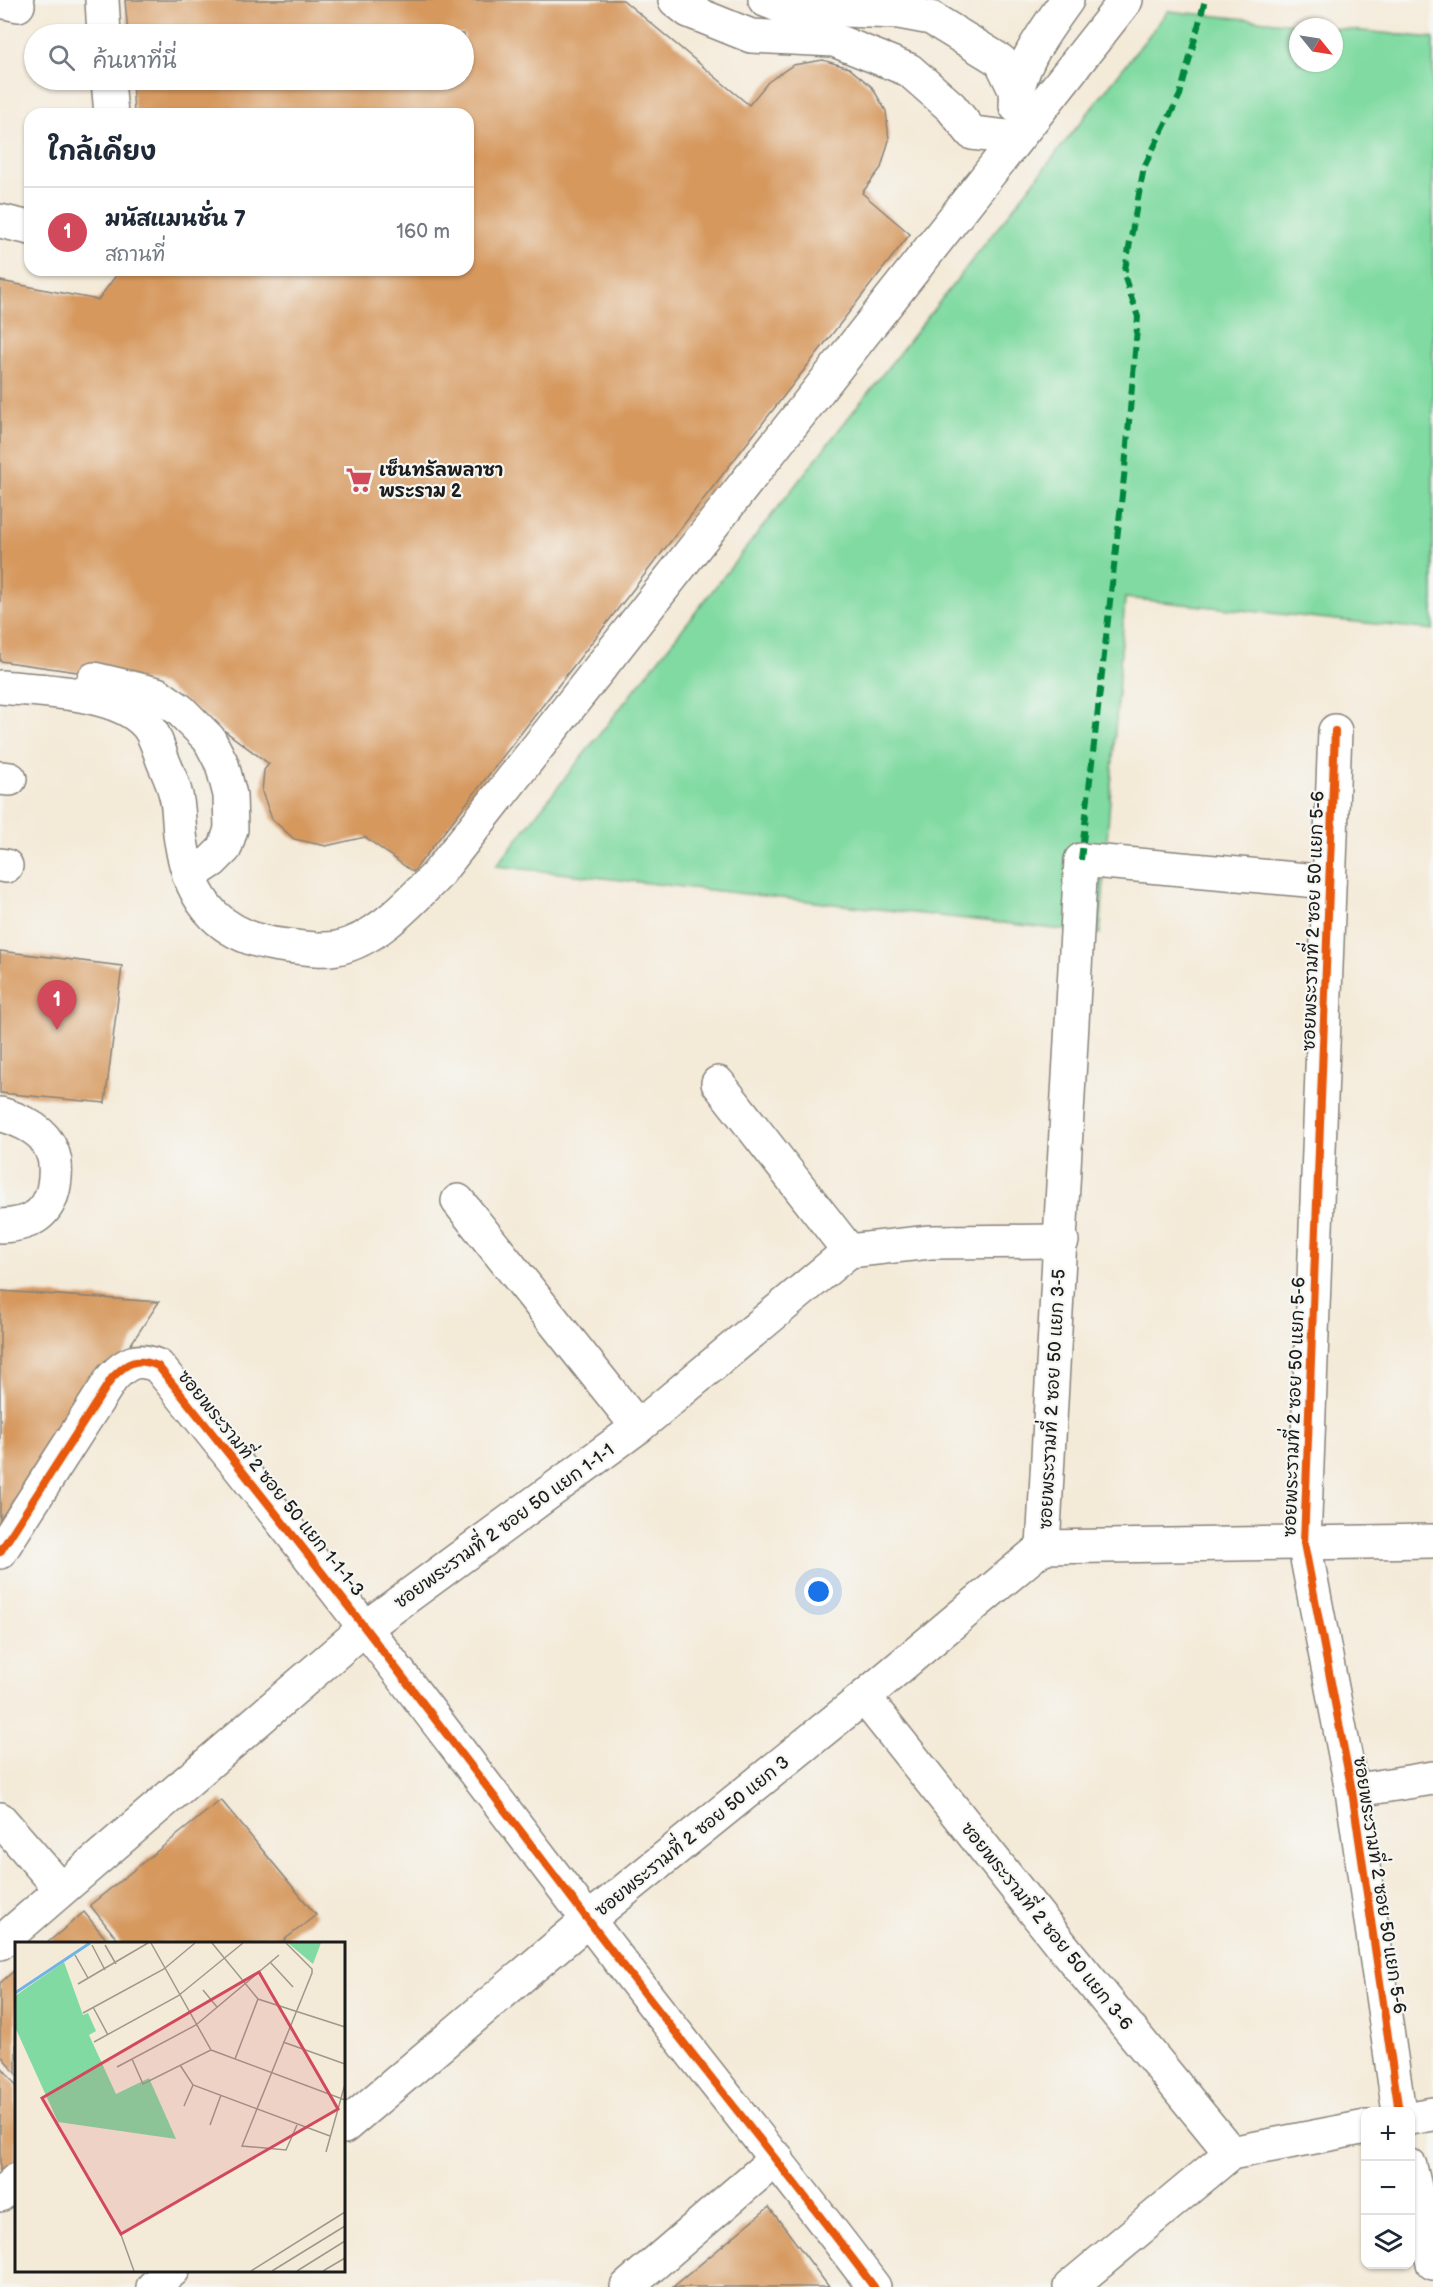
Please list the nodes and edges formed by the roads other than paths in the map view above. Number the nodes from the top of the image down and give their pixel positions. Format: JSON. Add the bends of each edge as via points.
{"nodes":[{"id":1,"x":102,"y":0,"type":"edge"},
{"id":2,"x":675,"y":0,"type":"edge"},
{"id":3,"x":765,"y":0,"type":"edge"},
{"id":4,"x":1068,"y":0,"type":"edge"},
{"id":5,"x":1126,"y":0,"type":"edge"},
{"id":6,"x":104,"y":24,"type":"edge"},
{"id":7,"x":109,"y":90,"type":"edge"},
{"id":8,"x":1016,"y":92,"type":"junction"},
{"id":9,"x":110,"y":108,"type":"edge"},
{"id":10,"x":1016,"y":138,"type":"junction"},
{"id":11,"x":0,"y":221,"type":"edge"},
{"id":12,"x":24,"y":227,"type":"edge"},
{"id":13,"x":0,"y":667,"type":"edge"},
{"id":14,"x":0,"y":687,"type":"edge"},
{"id":15,"x":1335,"y":731,"type":"dead end"},
{"id":16,"x":189,"y":876,"type":"junction"},
{"id":17,"x":1329,"y":882,"type":"junction"},
{"id":18,"x":718,"y":1083,"type":"dead end"},
{"id":19,"x":0,"y":1114,"type":"edge"},
{"id":20,"x":458,"y":1201,"type":"dead end"},
{"id":21,"x":0,"y":1226,"type":"edge"},
{"id":22,"x":1062,"y":1241,"type":"junction"},
{"id":23,"x":849,"y":1251,"type":"junction"},
{"id":24,"x":638,"y":1427,"type":"junction"},
{"id":25,"x":1433,"y":1541,"type":"edge"},
{"id":26,"x":1304,"y":1543,"type":"junction"},
{"id":27,"x":1043,"y":1547,"type":"junction"},
{"id":28,"x":0,"y":1552,"type":"edge"},
{"id":29,"x":366,"y":1627,"type":"junction"},
{"id":30,"x":864,"y":1697,"type":"junction"},
{"id":31,"x":1433,"y":1778,"type":"edge"},
{"id":32,"x":1352,"y":1791,"type":"junction"},
{"id":33,"x":0,"y":1819,"type":"edge"},
{"id":34,"x":61,"y":1889,"type":"junction"},
{"id":35,"x":588,"y":1920,"type":"junction"},
{"id":36,"x":0,"y":1943,"type":"edge"},
{"id":37,"x":1398,"y":2107,"type":"edge"},
{"id":38,"x":1433,"y":2114,"type":"edge"},
{"id":39,"x":1415,"y":2117,"type":"edge"},
{"id":40,"x":345,"y":2126,"type":"edge"},
{"id":41,"x":1361,"y":2128,"type":"edge"},
{"id":42,"x":1231,"y":2153,"type":"junction"},
{"id":43,"x":777,"y":2158,"type":"junction"},
{"id":44,"x":15,"y":2181,"type":"edge"},
{"id":45,"x":1415,"y":2187,"type":"edge"},
{"id":46,"x":0,"y":2194,"type":"edge"},
{"id":47,"x":1433,"y":2263,"type":"edge"},
{"id":48,"x":172,"y":2272,"type":"edge"},
{"id":49,"x":153,"y":2287,"type":"edge"},
{"id":50,"x":627,"y":2287,"type":"edge"},
{"id":51,"x":874,"y":2287,"type":"edge"},
{"id":52,"x":1070,"y":2287,"type":"edge"}],
"edges":[{"from":1,"to":6,"type":"street"},
{"from":2,"to":10,"type":"street","via":[[689,11],[751,36],[834,40],[909,70],[951,107],[972,133]]},
{"from":3,"to":8,"type":"street","via":[[785,8],[898,12],[932,18],[1001,61]]},
{"from":4,"to":8,"type":"street","via":[[1027,64]]},
{"from":5,"to":10,"type":"street"},
{"from":7,"to":9,"type":"street"},
{"from":8,"to":10,"type":"street"},
{"from":10,"to":16,"type":"street","via":[[436,876],[409,903],[385,923],[338,948],[282,946],[236,932],[204,908]]},
{"from":11,"to":12,"type":"street"},
{"from":13,"to":16,"type":"street","via":[[115,682],[157,694],[209,739],[222,764],[230,795],[231,829],[225,848]]},
{"from":14,"to":16,"type":"street","via":[[116,703],[148,726],[176,792]]},
{"from":15,"to":17,"type":"street","name":"ซอยพระรามที่ 2 ซอย 50 แยก 5-6"},
{"from":17,"to":22,"type":"street","name":"ซอยพระรามที่ 2 ซอย 50 แยก 3-5","via":[[1081,860]]},
{"from":17,"to":26,"type":"street","name":"ซอยพระรามที่ 2 ซอย 50 แยก 5-6"},
{"from":18,"to":23,"type":"street"},
{"from":19,"to":21,"type":"street","via":[[30,1127],[47,1140],[56,1162],[53,1198],[36,1218]]},
{"from":20,"to":24,"type":"street"},
{"from":22,"to":23,"type":"street","via":[[930,1242]]},
{"from":22,"to":27,"type":"street","name":"ซอยพระรามที่ 2 ซอย 50 แยก 3-5"},
{"from":23,"to":24,"type":"street","name":"ซอยพระรามที่ 2 ซอย 50 แยก 1-1-1"},
{"from":24,"to":29,"type":"street","name":"ซอยพระรามที่ 2 ซอย 50 แยก 1-1-1"},
{"from":25,"to":26,"type":"street","name":"ซอยพระรามที่ 2 ซอย 50 แยก 3-5"},
{"from":26,"to":27,"type":"street","name":"ซอยพระรามที่ 2 ซอย 50 แยก 3-5"},
{"from":26,"to":32,"type":"street","name":"ซอยพระรามที่ 2 ซอย 50 แยก 5-6"},
{"from":27,"to":30,"type":"street","name":"ซอยพระรามที่ 2 ซอย 50 แยก 3"},
{"from":28,"to":29,"type":"street","name":"ซอยพระรามที่ 2 ซอย 50 แยก 1-1-1-3","via":[[112,1378],[123,1366],[145,1360],[158,1366]]},
{"from":29,"to":34,"type":"street","name":"ซอยพระรามที่ 2 ซอย 50 แยก 1-1-1"},
{"from":29,"to":35,"type":"street","name":"ซอยพระรามที่ 2 ซอย 50 แยก 1-1-1-3"},
{"from":30,"to":35,"type":"street","name":"ซอยพระรามที่ 2 ซอย 50 แยก 3"},
{"from":30,"to":42,"type":"street","name":"ซอยพระรามที่ 2 ซอย 50 แยก 3-6"},
{"from":31,"to":32,"type":"street"},
{"from":32,"to":37,"type":"street","name":"ซอยพระรามที่ 2 ซอย 50 แยก 5-6"},
{"from":33,"to":34,"type":"street"},
{"from":34,"to":36,"type":"street","name":"ซอยพระรามที่ 2 ซอย 50 แยก 1-1-1"},
{"from":35,"to":40,"type":"street","name":"ซอยพระรามที่ 2 ซอย 50 แยก 3"},
{"from":35,"to":43,"type":"street","name":"ซอยพระรามที่ 2 ซอย 50 แยก 1-1-1-3"},
{"from":38,"to":39,"type":"street"},
{"from":41,"to":42,"type":"street"},
{"from":42,"to":52,"type":"street"},
{"from":43,"to":50,"type":"street"},
{"from":43,"to":51,"type":"street","name":"ซอยพระรามที่ 2 ซอย 50 แยก 1-1-1-3"},
{"from":44,"to":46,"type":"street"},
{"from":45,"to":47,"type":"street"},
{"from":48,"to":49,"type":"street"}]}
